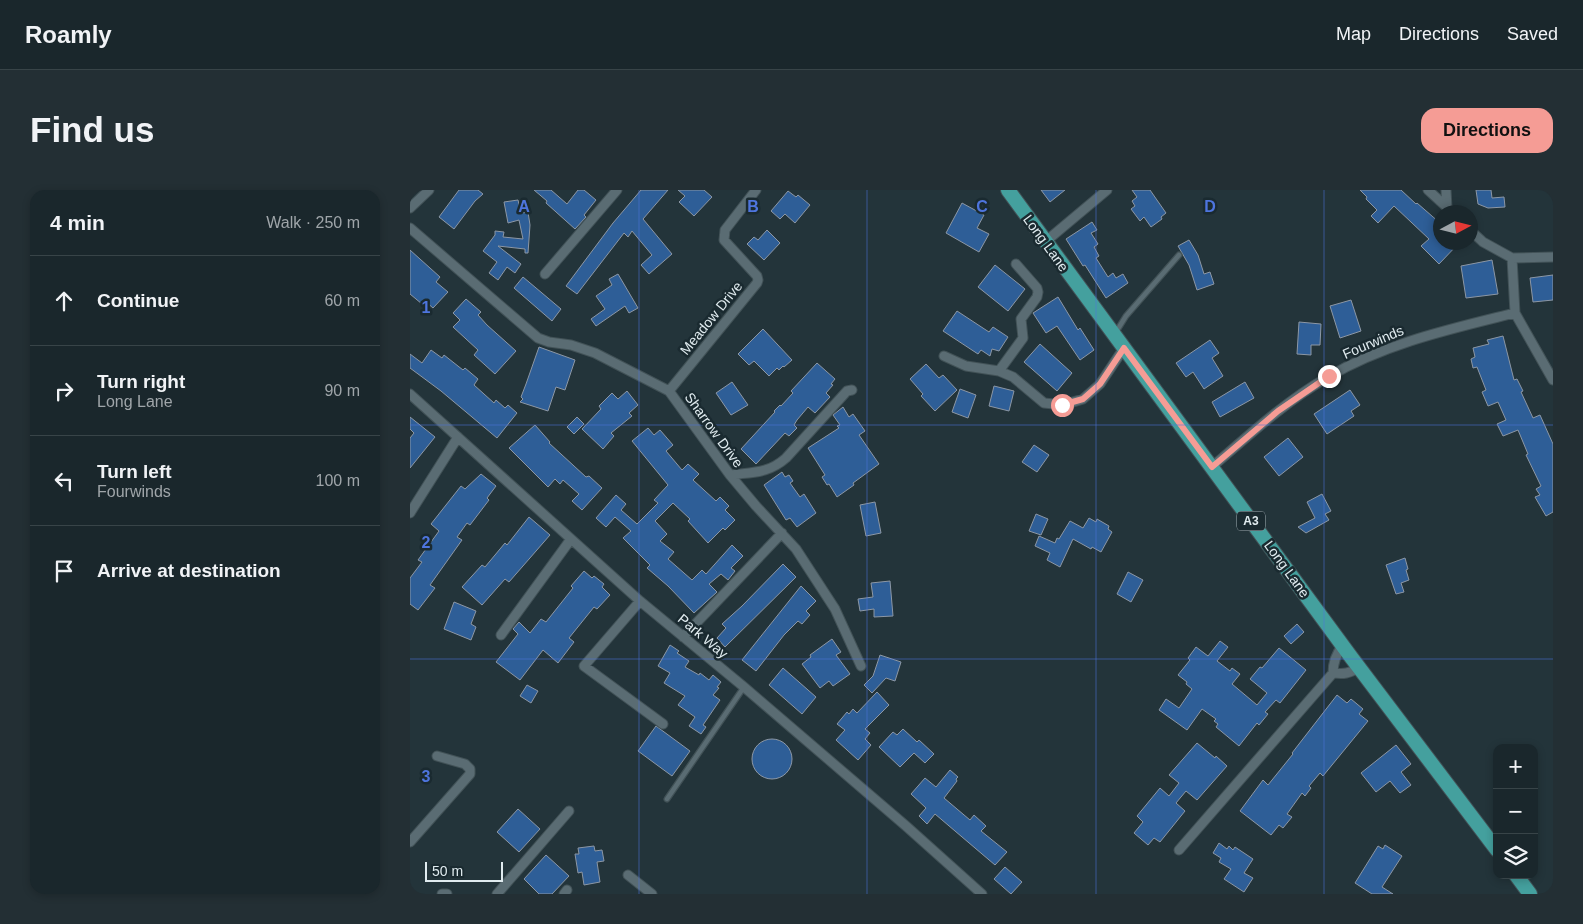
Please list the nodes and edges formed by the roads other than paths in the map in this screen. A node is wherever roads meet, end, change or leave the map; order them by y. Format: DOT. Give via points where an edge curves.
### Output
graph roads {
  1 [pos="429,190"];
  2 [pos="756,190"];
  3 [pos="1008,190"];
  4 [pos="1107,190"];
  5 [pos="1428,190"];
  6 [pos="1446,190"];
  7 [pos="614,191"];
  8 [pos="1444,205"];
  9 [pos="1448,205"];
  10 [pos="410,208"];
  11 [pos="410,228"];
  12 [pos="1478,237"];
  13 [pos="1045,242"];
  14 [pos="1179,255"];
  15 [pos="1553,256"];
  16 [pos="1512,258"];
  17 [pos="1016,264"];
  18 [pos="545,274"];
  19 [pos="1515,313"];
  20 [pos="1114,335"];
  21 [pos="1124,348"];
  22 [pos="944,356"];
  23 [pos="999,370"];
  24 [pos="1553,380"];
  25 [pos="669,390"];
  26 [pos="852,390"];
  27 [pos="410,394"];
  28 [pos="458,437"];
  29 [pos="1212,467"];
  30 [pos="730,475"];
  31 [pos="410,513"];
  32 [pos="782,533"];
  33 [pos="571,539"];
  34 [pos="640,601"];
  35 [pos="501,635"];
  36 [pos="683,637"];
  37 [pos="1342,645"];
  38 [pos="861,666"];
  39 [pos="1359,667"];
  40 [pos="1333,672"];
  41 [pos="744,688"];
  42 [pos="663,724"];
  43 [pos="437,756"];
  44 [pos="667,799"];
  45 [pos="569,811"];
  46 [pos="410,842"];
  47 [pos="1493,845"];
  48 [pos="1178,850"];
  49 [pos="628,875"];
  50 [pos="1519,879"];
  51 [pos="442,894"];
  52 [pos="447,894"];
  53 [pos="497,894"];
  54 [pos="652,894"];
  55 [pos="982,894"];
  56 [pos="1530,894"];
  1 -- 10 [label="street"];
  2 -- 25 [label="street, Meadow Drive" via="725,230 724,240 757,276 757,284"];
  3 -- 13 [label="main road, Long Lane / A3"];
  4 -- 13 [label="street"];
  5 -- 8 [label="street"];
  6 -- 9 [label="street"];
  7 -- 18 [label="street"];
  11 -- 25 [label="street, Sharrow Drive" via="538,338 595,353"];
  12 -- 16 [label="street"];
  13 -- 20 [label="main road, Long Lane / A3"];
  14 -- 20 [label="lane" via="1126,316"];
  15 -- 16 [label="street"];
  16 -- 19 [label="street"];
  17 -- 23 [label="street" via="1038,292 1022,319 1023,338"];
  19 -- 24 [label="street"];
  19 -- 29 [label="street, Fourwinds" via="1382,350 1329,376 1278,411"];
  20 -- 21 [label="main road, Long Lane / A3"];
  21 -- 23 [label="street" via="1100,384 1083,399 1062,405 1044,403"];
  21 -- 29 [label="main road, Long Lane / A3"];
  22 -- 23 [label="street" via="966,366"];
  25 -- 30 [label="street, Sharrow Drive"];
  26 -- 30 [label="street" via="847,391 777,466"];
  27 -- 28 [label="street, Park Way"];
  28 -- 31 [label="street"];
  28 -- 33 [label="street, Park Way"];
  29 -- 37 [label="main road, Long Lane / A3"];
  30 -- 32 [label="street, Sharrow Drive"];
  32 -- 36 [label="street"];
  32 -- 38 [label="street, Sharrow Drive" via="835,609"];
  33 -- 34 [label="street, Park Way"];
  33 -- 35 [label="street"];
  34 -- 36 [label="street, Park Way"];
  34 -- 42 [label="street" via="584,666"];
  36 -- 41 [label="street, Park Way"];
  37 -- 39 [label="main road, Long Lane / A3"];
  37 -- 40 [label="street" via="1333,663"];
  39 -- 40 [label="street" via="1350,673"];
  39 -- 47 [label="main road, Long Lane / A3"];
  40 -- 48 [label="street"];
  41 -- 44 [label="lane"];
  41 -- 55 [label="street, Park Way"];
  43 -- 46 [label="street" via="464,764 470,769 470,774"];
  45 -- 53 [label="street"];
  49 -- 54 [label="street"];
  50 -- 56 [label="main road"];
  51 -- 52 [label="street"];
}
